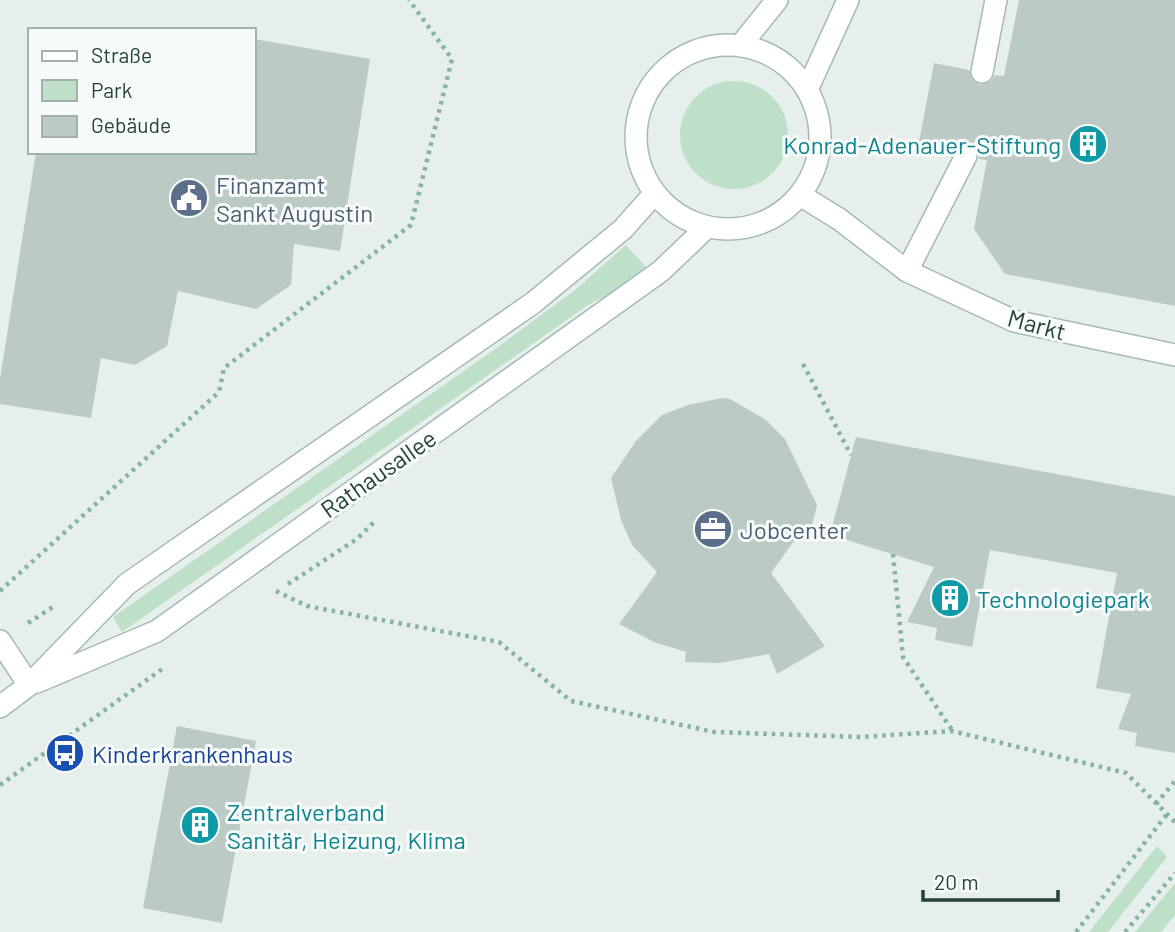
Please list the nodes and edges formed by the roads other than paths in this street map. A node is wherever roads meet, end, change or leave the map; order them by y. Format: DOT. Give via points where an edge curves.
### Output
graph roads {
  1 [pos="777,0"];
  2 [pos="848,0"];
  3 [pos="996,0"];
  4 [pos="740,46"];
  5 [pos="982,72"];
  6 [pos="807,89"];
  7 [pos="966,156"];
  8 [pos="655,192"];
  9 [pos="800,195"];
  10 [pos="707,227"];
  11 [pos="907,271"];
  12 [pos="1175,355"];
  13 [pos="0,641"];
  14 [pos="29,685"];
  15 [pos="0,708"];
  1 -- 4 [label="street"];
  2 -- 6 [label="street"];
  3 -- 5 [label="street"];
  4 -- 6 [label="street" via="764,52 784,64"];
  4 -- 8 [label="street" via="707,47 690,53 674,62 650,87 639,113 636,141 638,159"];
  6 -- 9 [label="street" via="817,115 820,142 812,174"];
  7 -- 11 [label="street"];
  8 -- 10 [label="street" via="678,214"];
  8 -- 14 [label="street, Rathausallee" via="623,229 533,303 127,584"];
  9 -- 10 [label="street" via="762,223 734,229"];
  9 -- 11 [label="street, Markt"];
  10 -- 14 [label="street, Rathausallee" via="661,271 157,631"];
  11 -- 12 [label="street, Markt" via="1014,321"];
  13 -- 14 [label="street"];
  14 -- 15 [label="street, Rathausallee"];
}
